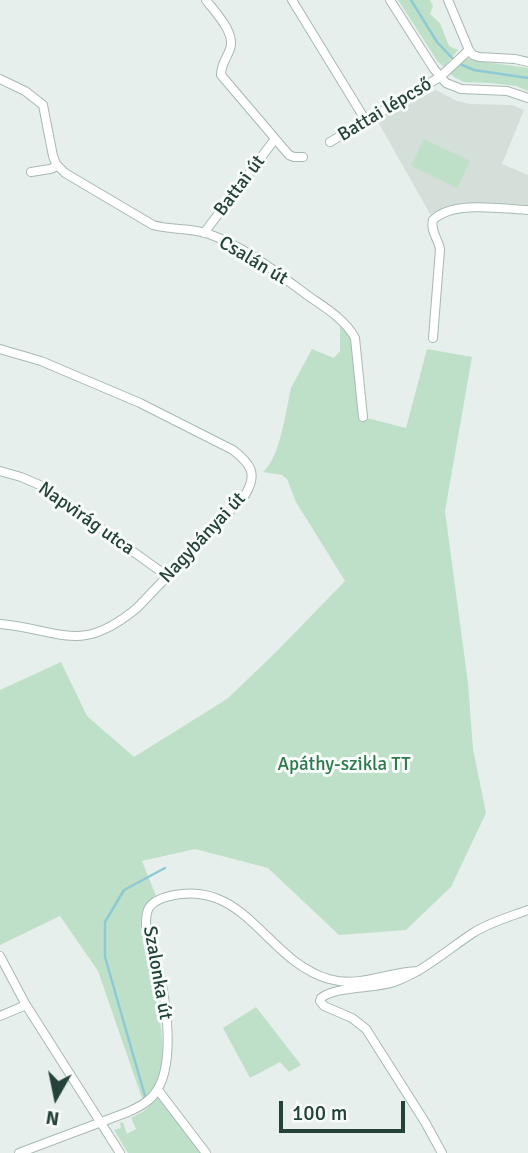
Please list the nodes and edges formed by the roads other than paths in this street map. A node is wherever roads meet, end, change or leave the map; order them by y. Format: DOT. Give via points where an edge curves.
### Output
graph roads {
  1 [pos="206,0"];
  2 [pos="292,0"];
  3 [pos="390,0"];
  4 [pos="448,0"];
  5 [pos="466,53"];
  6 [pos="528,62"];
  7 [pos="440,77"];
  8 [pos="0,79"];
  9 [pos="528,98"];
  10 [pos="366,121"];
  11 [pos="275,139"];
  12 [pos="330,142"];
  13 [pos="303,157"];
  14 [pos="58,166"];
  15 [pos="31,172"];
  16 [pos="528,210"];
  17 [pos="205,233"];
  18 [pos="433,338"];
  19 [pos="0,349"];
  20 [pos="363,417"];
  21 [pos="0,471"];
  22 [pos="167,576"];
  23 [pos="0,624"];
  24 [pos="528,910"];
  25 [pos="0,956"];
  26 [pos="418,971"];
  27 [pos="26,1005"];
  28 [pos="0,1016"];
  29 [pos="158,1090"];
  30 [pos="100,1123"];
  31 [pos="19,1153"];
  32 [pos="120,1153"];
  33 [pos="206,1153"];
  34 [pos="442,1153"];
  1 -- 11 [label="street, Battai út" via="232,40 221,75"];
  2 -- 10 [label="street"];
  3 -- 7 [label="street"];
  4 -- 5 [label="street"];
  5 -- 6 [label="street"];
  5 -- 7 [label="street, Battai lépcső"];
  7 -- 9 [label="street" via="461,89 507,91"];
  7 -- 10 [label="street, Battai lépcső"];
  8 -- 14 [label="street" via="43,106"];
  10 -- 12 [label="street, Battai lépcső"];
  11 -- 13 [label="street" via="289,155"];
  11 -- 17 [label="street, Battai út"];
  14 -- 15 [label="street"];
  14 -- 17 [label="street, Csalán út" via="153,225"];
  16 -- 18 [label="street" via="484,206 451,210 433,220 440,249"];
  17 -- 20 [label="street, Csalán út" via="260,261 350,329 355,338"];
  19 -- 22 [label="street, Nagybányai út" via="41,361 140,403 233,450 250,466 253,476 245,495"];
  21 -- 22 [label="street, Napvirág utca" via="42,486"];
  22 -- 23 [label="street, Nagybányai út" via="123,620 92,635 75,637"];
  24 -- 26 [label="street, Szalonka út" via="491,923"];
  25 -- 27 [label="street"];
  26 -- 29 [label="street, Szalonka út" via="355,983 330,980 283,953 223,900 179,894 157,900 149,907 146,923 161,979 167,1027 166,1060"];
  26 -- 34 [label="street" via="380,986 331,992 320,1001 366,1029"];
  27 -- 28 [label="street"];
  27 -- 30 [label="street"];
  29 -- 30 [label="street" via="142,1105"];
  29 -- 33 [label="street"];
  30 -- 31 [label="street"];
  30 -- 32 [label="street"];
}
